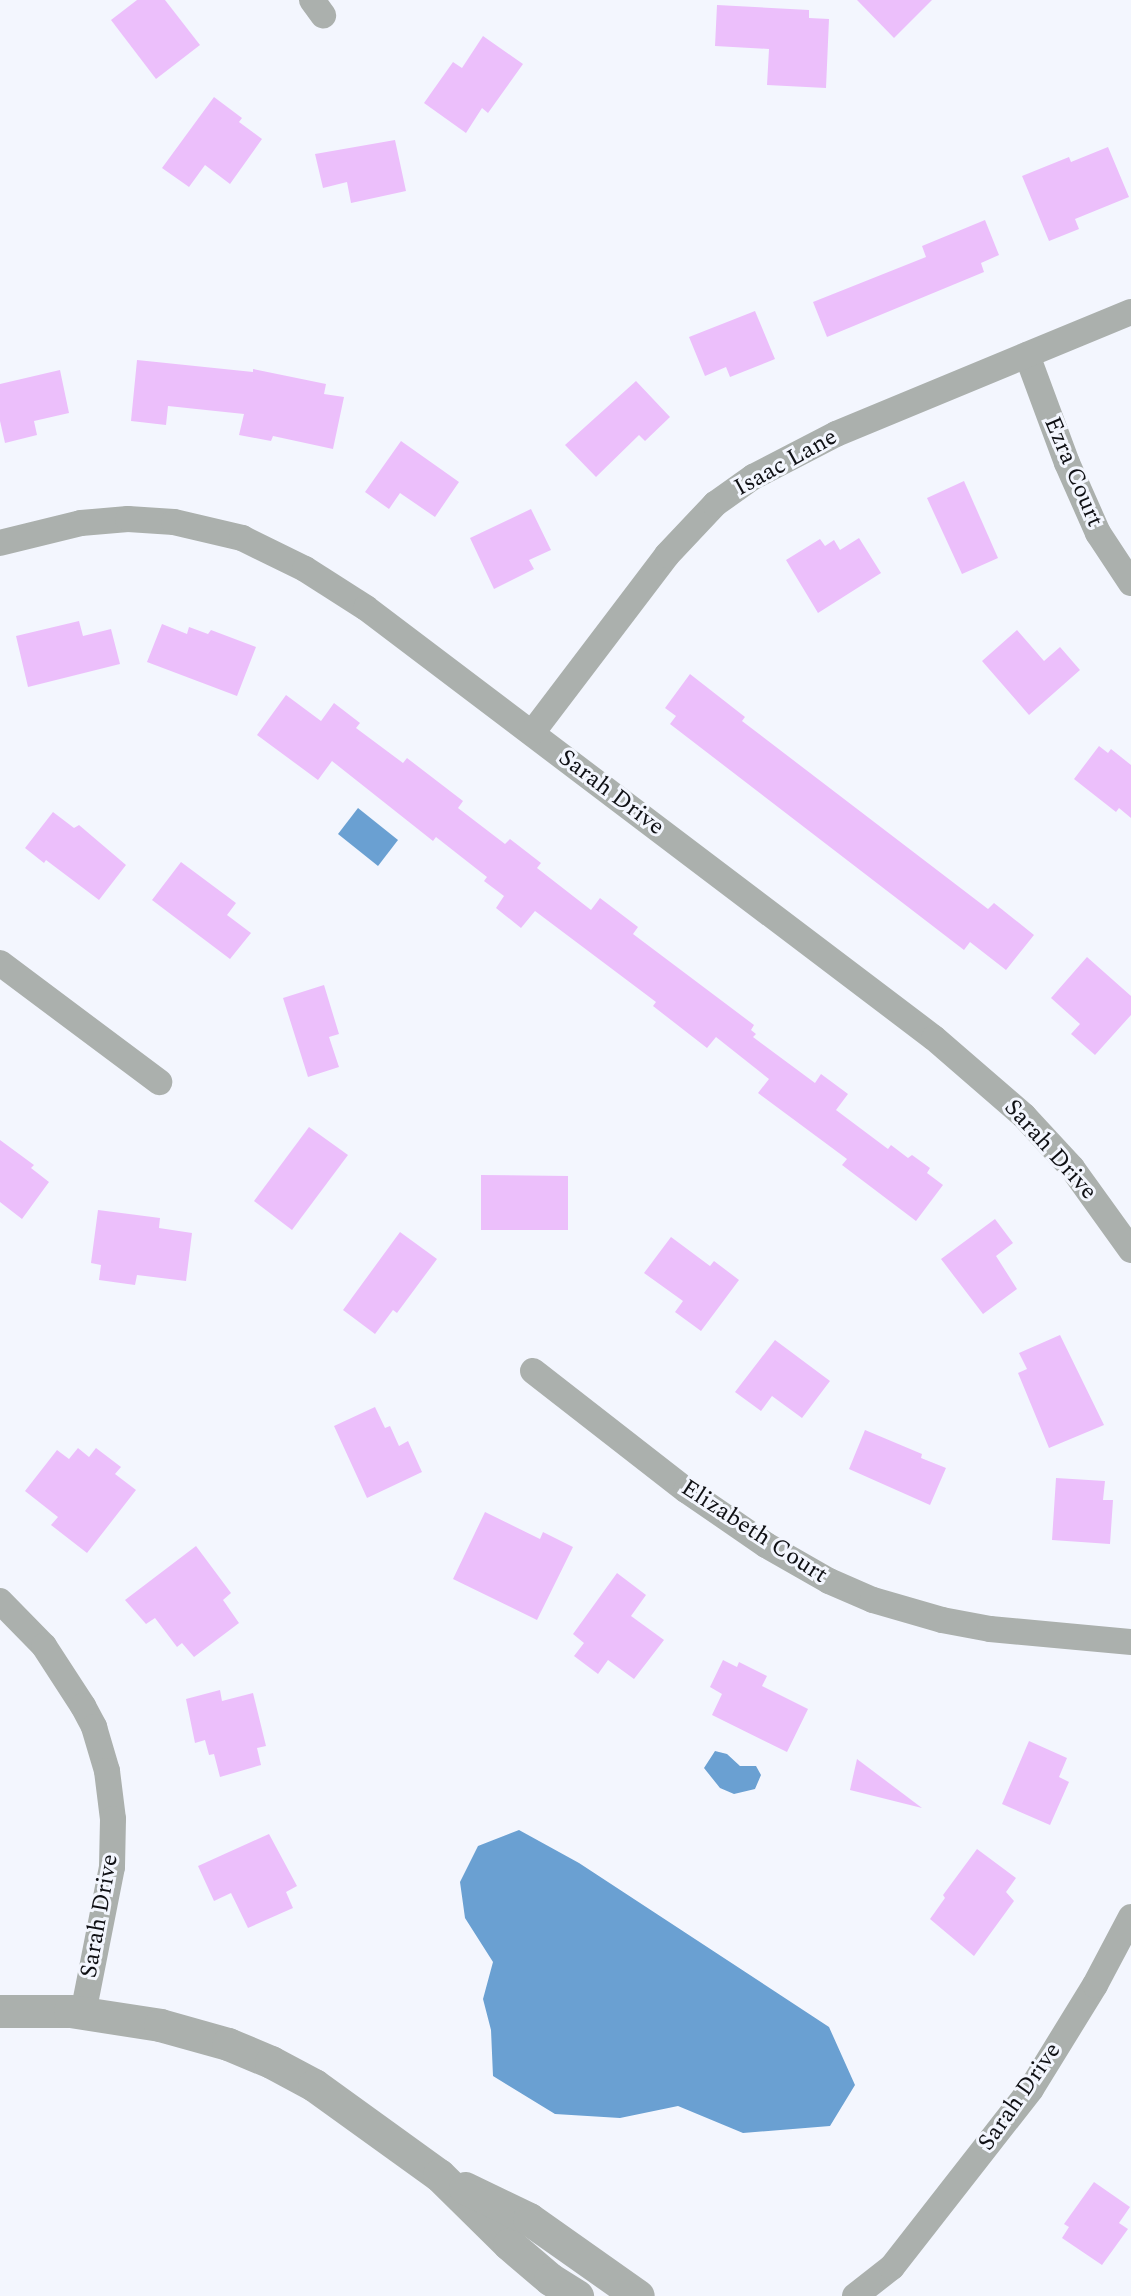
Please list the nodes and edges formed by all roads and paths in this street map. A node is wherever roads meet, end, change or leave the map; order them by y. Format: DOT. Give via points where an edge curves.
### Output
graph roads {
  1 [pos="1131,312"];
  2 [pos="1027,355"];
  3 [pos="0,543"];
  4 [pos="1131,583"];
  5 [pos="532,733"];
  6 [pos="0,963"];
  7 [pos="159,1082"];
  8 [pos="1131,1250"];
  9 [pos="533,1371"];
  10 [pos="0,1601"];
  11 [pos="1131,1642"];
  12 [pos="1131,1917"];
  13 [pos="0,2011"];
  14 [pos="83,2012"];
  15 [pos="439,2175"];
  16 [pos="892,2267"];
  17 [pos="577,2296"];
  18 [pos="638,2296"];
  19 [pos="855,2296"];
  20 [pos="882,2296"];
  1 -- 2 [label="street, Isaac Lane"];
  2 -- 4 [label="street, Ezra Court" via="1098,533"];
  2 -- 5 [label="street, Isaac Lane" via="836,434 753,477 715,504 667,555"];
  3 -- 5 [label="street, Sarah Drive" via="81,523 128,519 174,522 242,538 366,608"];
  5 -- 8 [label="street, Sarah Drive" via="934,1038 1024,1115 1072,1168"];
  6 -- 7 [label="street"];
  9 -- 11 [label="street, Elizabeth Court" via="686,1490 829,1581 873,1600 942,1620"];
  10 -- 14 [label="street, Sarah Drive" via="44,1646 83,1706 107,1771 112,1867"];
  12 -- 16 [label="street, Sarah Drive" via="1031,2089"];
  13 -- 14 [label="street"];
  14 -- 15 [label="street" via="160,2025 271,2062 314,2085"];
  15 -- 17 [label="street" via="509,2244"];
  15 -- 18 [label="street" via="529,2219"];
  16 -- 19 [label="street, Sarah Drive"];
  16 -- 20 [label="street, Sarah Drive"];
}
